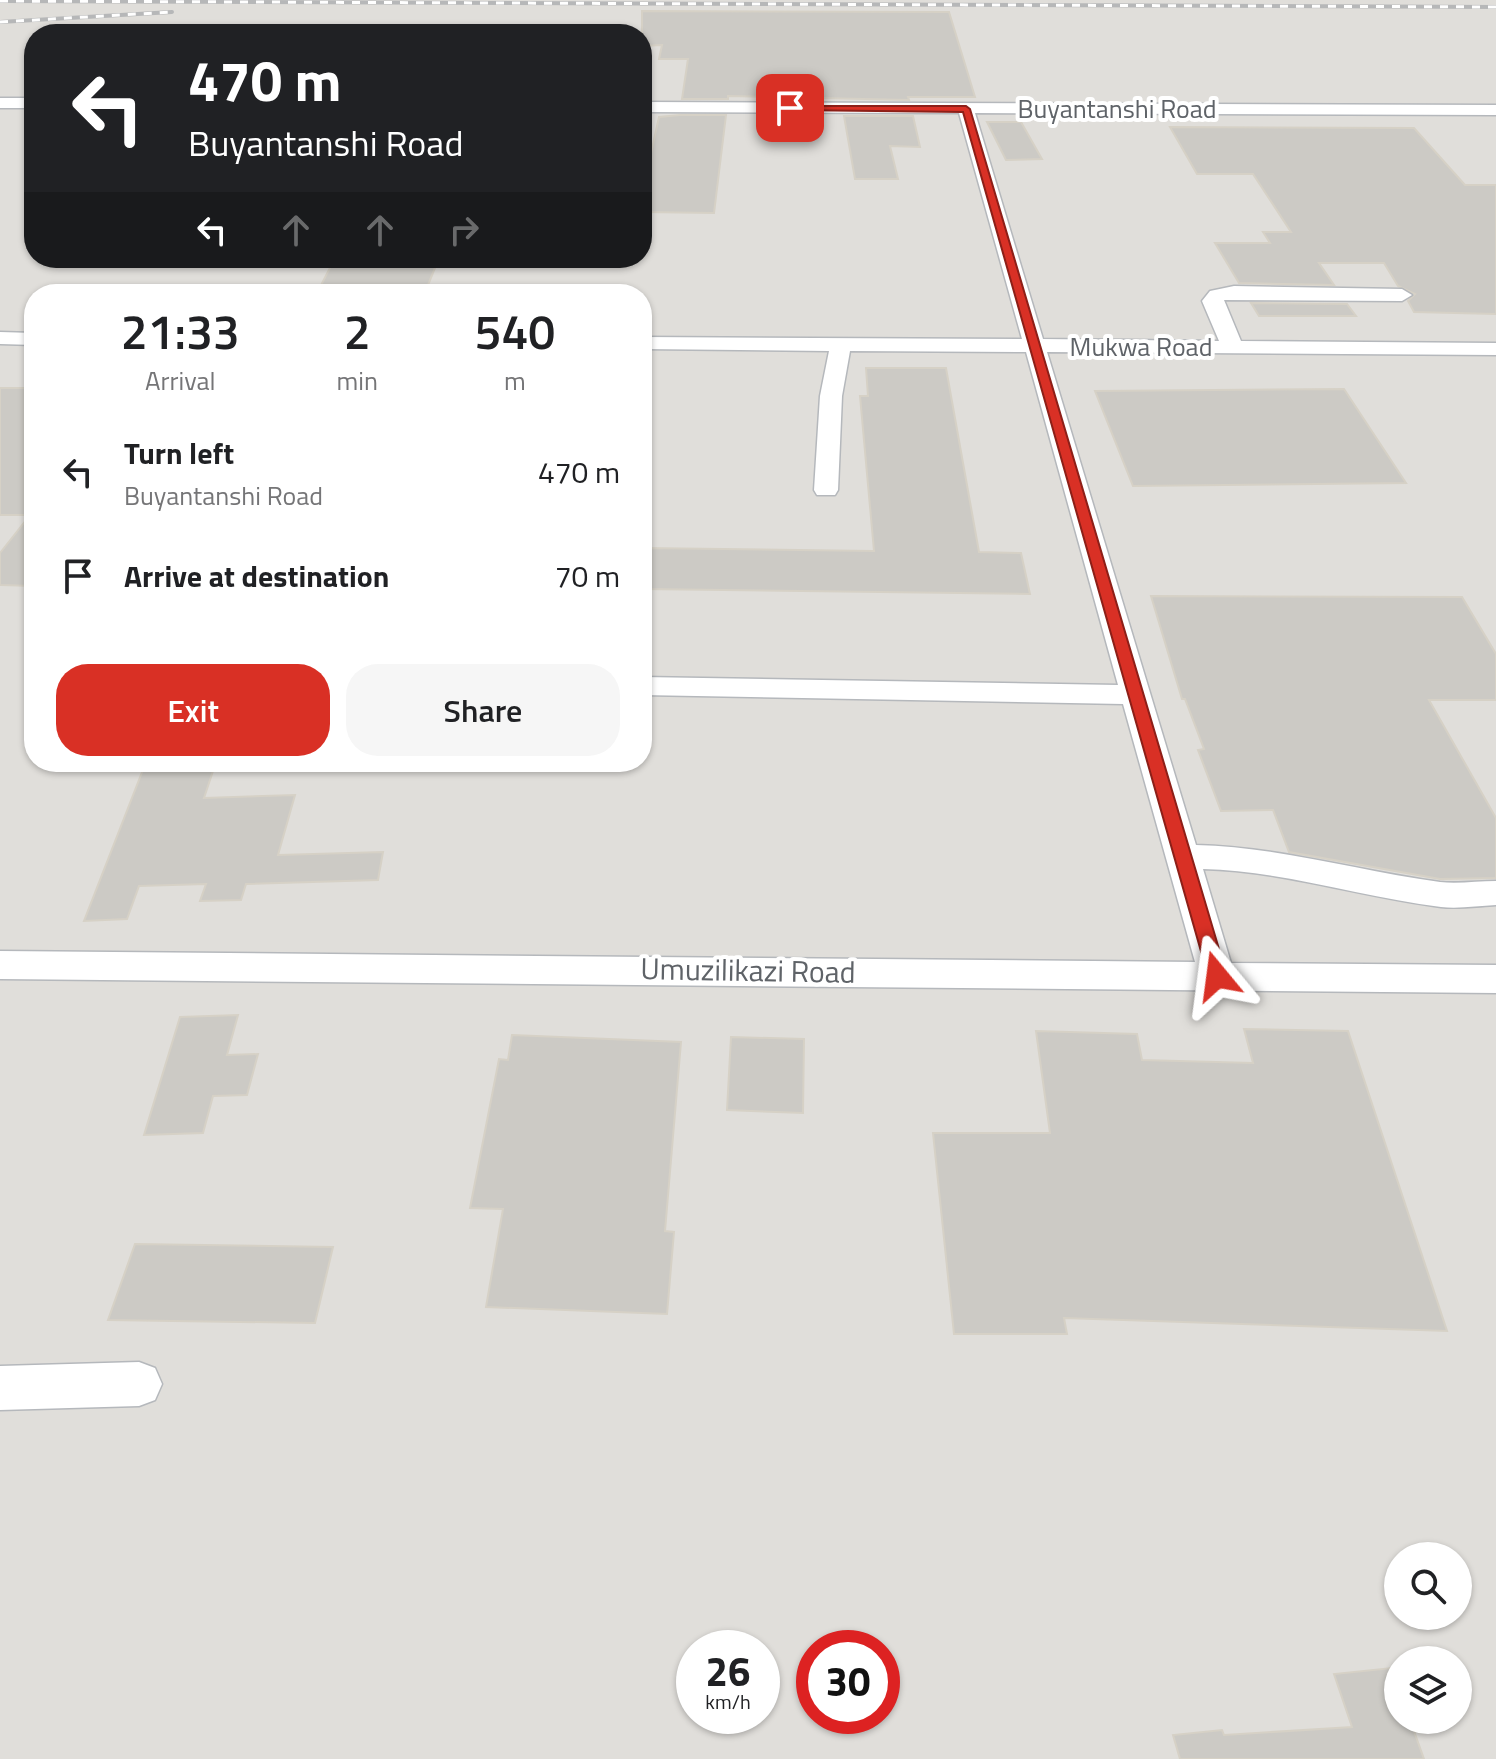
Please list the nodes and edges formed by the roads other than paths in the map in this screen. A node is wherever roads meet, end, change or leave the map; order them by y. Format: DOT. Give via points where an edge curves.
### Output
graph roads {
  1 [pos="0,103"];
  2 [pos="24,103"];
  3 [pos="652,109"];
  4 [pos="966,109"];
  5 [pos="1496,110"];
  6 [pos="1402,295"];
  7 [pos="0,338"];
  8 [pos="24,339"];
  9 [pos="652,343"];
  10 [pos="841,344"];
  11 [pos="1034,346"];
  12 [pos="1233,347"];
  13 [pos="1496,349"];
  14 [pos="826,490"];
  15 [pos="652,686"];
  16 [pos="1136,695"];
  17 [pos="1183,857"];
  18 [pos="1496,893"];
  19 [pos="0,965"];
  20 [pos="1217,976"];
  21 [pos="1496,979"];
  22 [pos="139,1384"];
  23 [pos="0,1388"];
  1 -- 2 [label="street"];
  3 -- 4 [label="street, Buyantanshi Road"];
  4 -- 5 [label="street, Buyantanshi Road"];
  4 -- 11 [label="street"];
  6 -- 12 [label="street" via="1217,295 1212,301 1215,314"];
  7 -- 8 [label="street"];
  9 -- 10 [label="street, Mukwa Road"];
  10 -- 11 [label="street, Mukwa Road"];
  10 -- 14 [label="street" via="831,396"];
  11 -- 12 [label="street, Mukwa Road"];
  11 -- 16 [label="street"];
  12 -- 13 [label="street, Mukwa Road"];
  15 -- 16 [label="street"];
  16 -- 17 [label="street"];
  17 -- 18 [label="street" via="1230,858 1443,895"];
  17 -- 20 [label="street"];
  19 -- 20 [label="street, Umuzilikazi Road"];
  20 -- 21 [label="street, Umuzilikazi Road"];
  22 -- 23 [label="street"];
}
